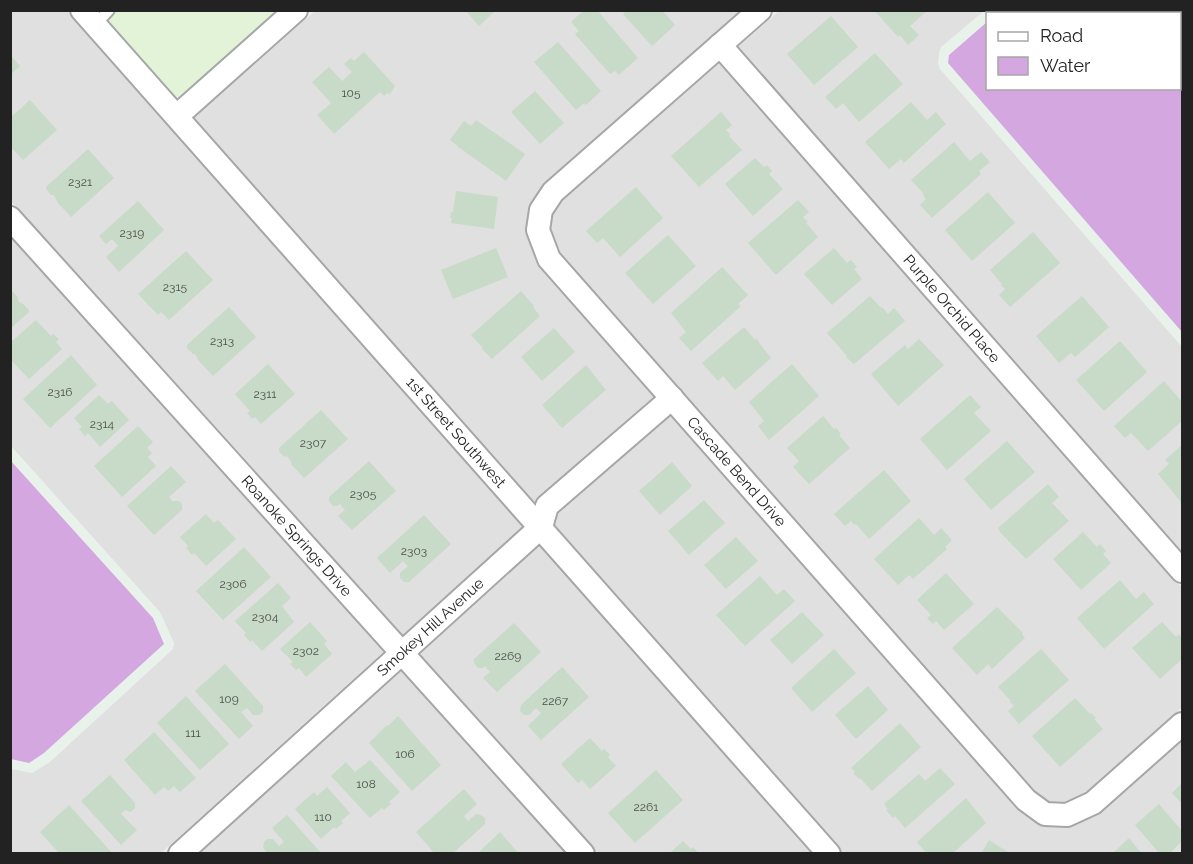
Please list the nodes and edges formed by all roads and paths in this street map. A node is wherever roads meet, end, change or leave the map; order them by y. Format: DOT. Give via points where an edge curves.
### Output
graph roads {
  1 [pos="296,10"];
  2 [pos="760,10"];
  3 [pos="95,15"];
  4 [pos="720,45"];
  5 [pos="177,116"];
  6 [pos="10,218"];
  7 [pos="672,398"];
  8 [pos="541,527"];
  9 [pos="1182,571"];
  10 [pos="401,653"];
  11 [pos="1182,724"];
  12 [pos="180,854"];
  13 [pos="583,854"];
  14 [pos="829,854"];
  1 -- 5 [label="street"];
  2 -- 4 [label="street, Cascade Bend Drive"];
  3 -- 5 [label="street, 1st Street Southwest"];
  4 -- 7 [label="street, Cascade Bend Drive" via="553,192 541,210 538,230 549,259"];
  4 -- 9 [label="street, Purple Orchid Place"];
  5 -- 8 [label="street, 1st Street Southwest"];
  6 -- 10 [label="street, Roanoke Springs Drive"];
  7 -- 8 [label="street, Smokey Hill Avenue" via="547,506"];
  7 -- 11 [label="street, Cascade Bend Drive" via="1026,800 1045,814 1067,815 1093,803"];
  8 -- 10 [label="street, Smokey Hill Avenue"];
  8 -- 14 [label="street, 1st Street Southwest"];
  10 -- 12 [label="street, Smokey Hill Avenue"];
  10 -- 13 [label="street, Roanoke Springs Drive"];
}
